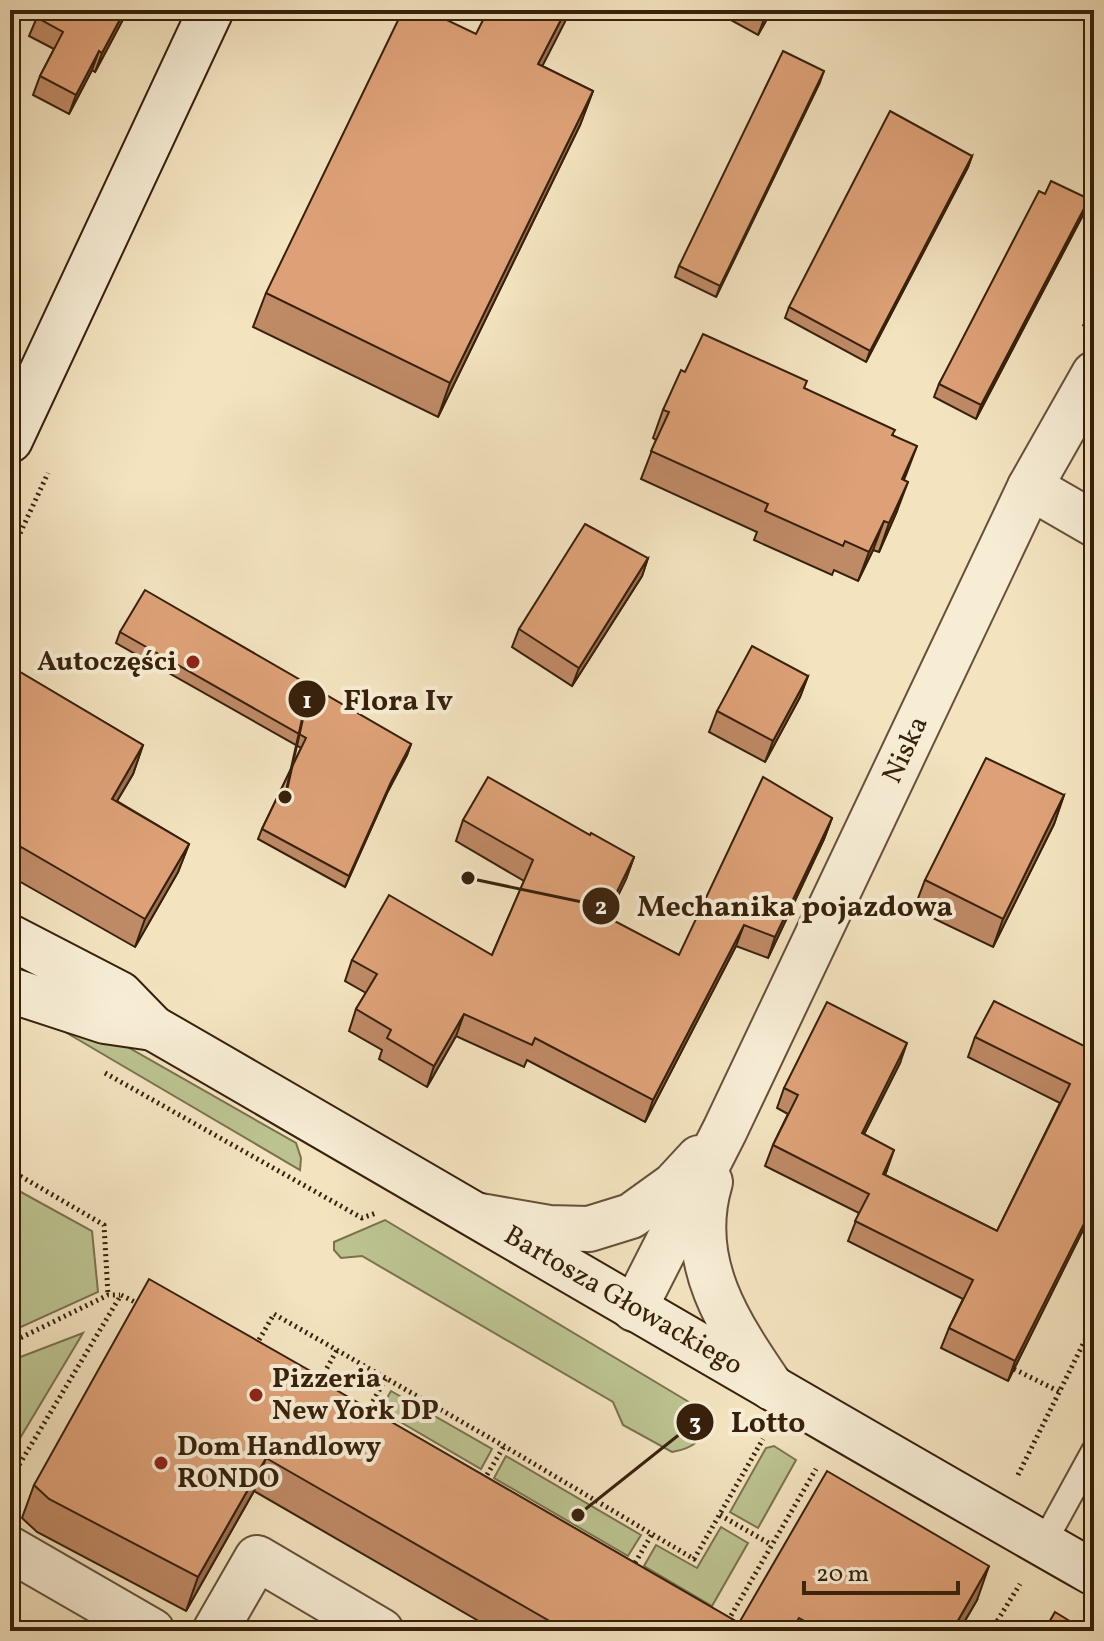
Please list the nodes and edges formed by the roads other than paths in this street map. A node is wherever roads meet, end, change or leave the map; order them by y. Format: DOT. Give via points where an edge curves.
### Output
graph roads {
  1 [pos="211,10"];
  2 [pos="1087,355"];
  3 [pos="10,440"];
  4 [pos="1030,487"];
  5 [pos="1094,524"];
  6 [pos="10,937"];
  7 [pos="10,990"];
  8 [pos="153,1028"];
  9 [pos="725,1130"];
  10 [pos="478,1216"];
  11 [pos="634,1309"];
  12 [pos="772,1388"];
  13 [pos="1094,1451"];
  14 [pos="10,1549"];
  15 [pos="1033,1562"];
  16 [pos="1094,1573"];
  17 [pos="152,1631"];
  18 [pos="215,1631"];
  19 [pos="381,1631"];
  1 -- 3 [label="street"];
  2 -- 4 [label="street, Niska"];
  4 -- 5 [label="street"];
  4 -- 9 [label="street, Niska"];
  6 -- 8 [label="street, Bartosza Głowackiego" via="120,994"];
  7 -- 8 [label="street, Bartosza Głowackiego" via="105,1021"];
  8 -- 10 [label="street, Bartosza Głowackiego"];
  9 -- 10 [label="street, Niska" via="674,1185 631,1216 589,1229"];
  9 -- 11 [label="street, Niska"];
  9 -- 12 [label="street, Niska" via="705,1200 704,1253 738,1337"];
  10 -- 11 [label="street, Bartosza Głowackiego"];
  11 -- 12 [label="street, Bartosza Głowackiego"];
  12 -- 15 [label="street, Bartosza Głowackiego"];
  13 -- 15 [label="lane"];
  14 -- 17 [label="street"];
  15 -- 16 [label="street, Bartosza Głowackiego"];
  18 -- 19 [label="street" via="257,1558"];
}
